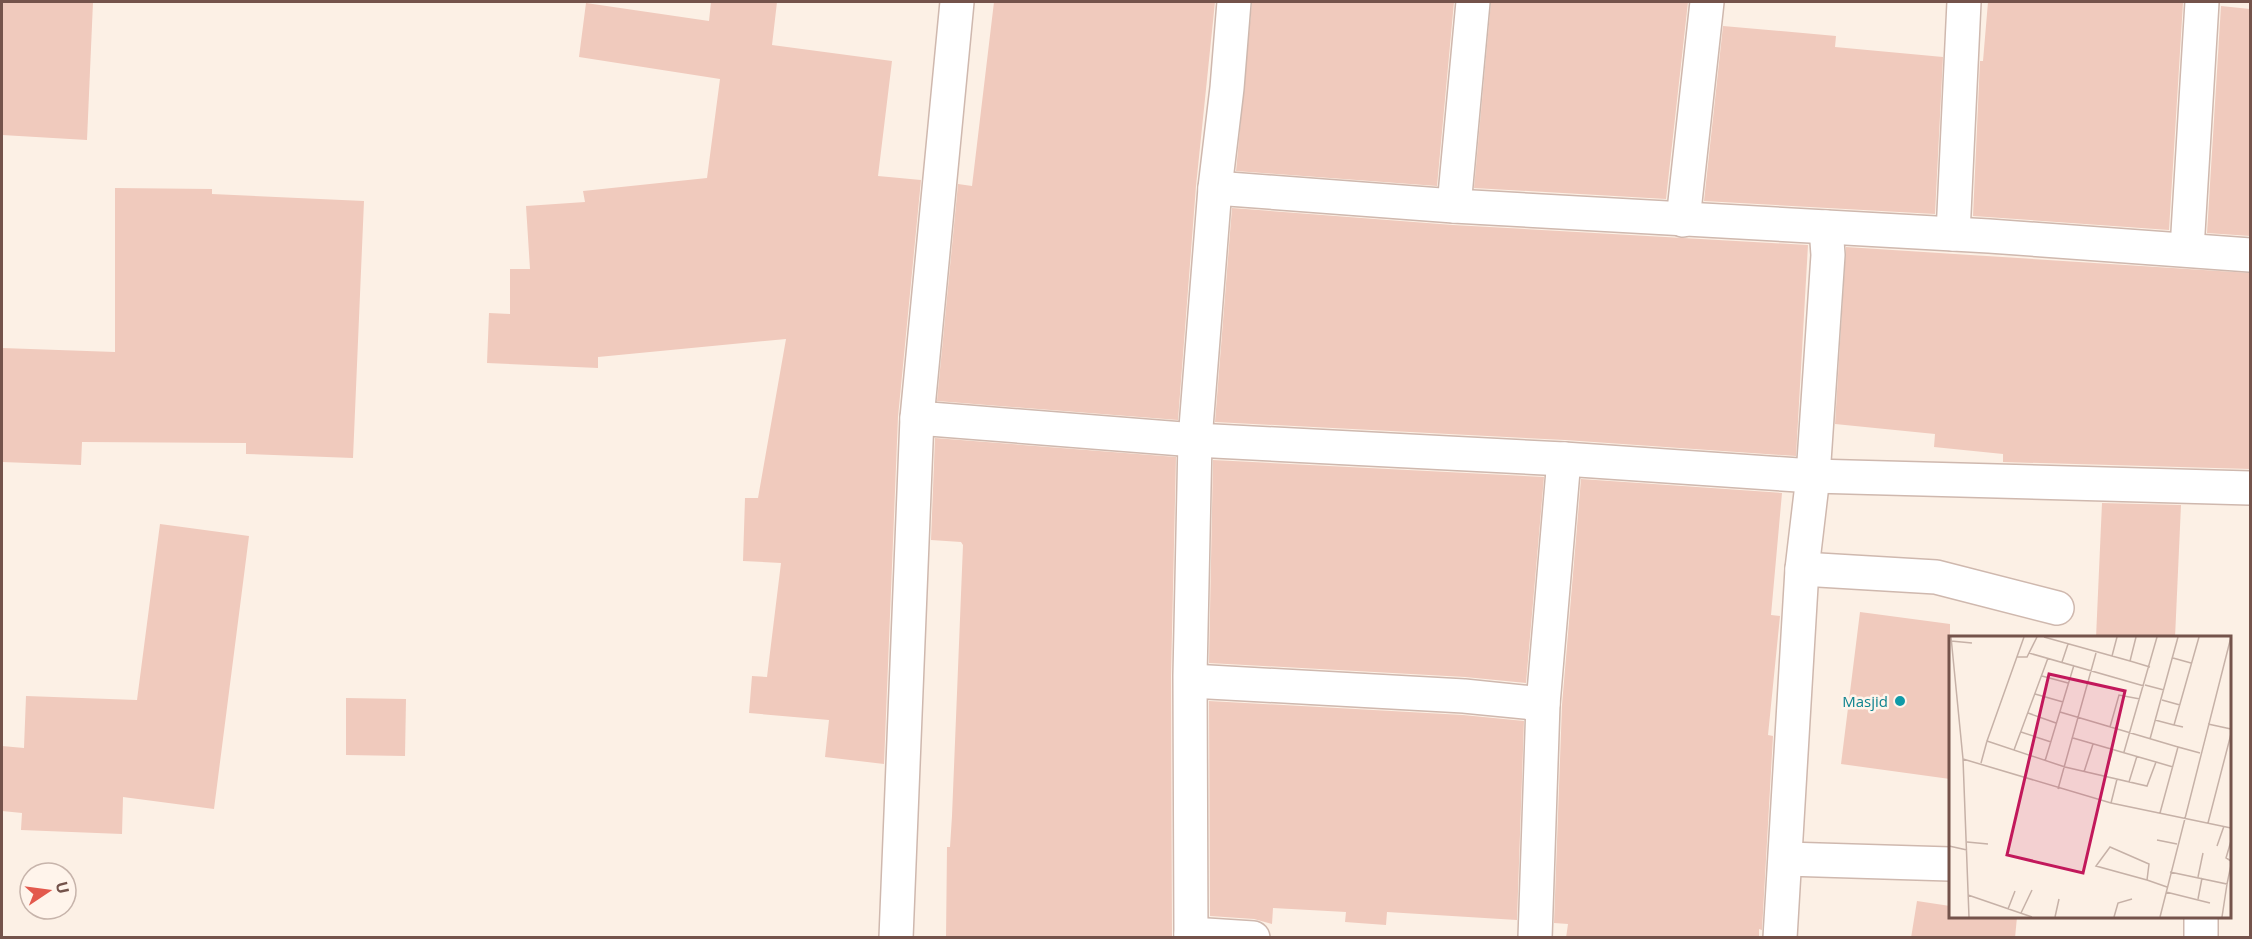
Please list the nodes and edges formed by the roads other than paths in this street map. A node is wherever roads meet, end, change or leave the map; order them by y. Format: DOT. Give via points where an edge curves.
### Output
graph roads {
  1 [pos="957,2"];
  2 [pos="1234,2"];
  3 [pos="1473,2"];
  4 [pos="1707,2"];
  5 [pos="1964,2"];
  6 [pos="2202,2"];
  7 [pos="1215,188"];
  8 [pos="1454,206"];
  9 [pos="1683,220"];
  10 [pos="1826,227"];
  11 [pos="1953,234"];
  12 [pos="2187,249"];
  13 [pos="2250,255"];
  14 [pos="916,418"];
  15 [pos="1195,440"];
  16 [pos="1564,459"];
  17 [pos="1813,476"];
  18 [pos="2250,488"];
  19 [pos="1802,568"];
  20 [pos="2057,608"];
  21 [pos="1191,681"];
  22 [pos="1543,704"];
  23 [pos="1786,859"];
  24 [pos="1949,864"];
  25 [pos="2201,918"];
  26 [pos="1191,936"];
  27 [pos="896,938"];
  28 [pos="1252,938"];
  29 [pos="1535,938"];
  30 [pos="1780,938"];
  31 [pos="2201,938"];
  1 -- 14 [label="street"];
  2 -- 7 [label="street"];
  3 -- 8 [label="street"];
  4 -- 9 [label="street"];
  5 -- 11 [label="street"];
  6 -- 12 [label="street"];
  7 -- 8 [label="street"];
  7 -- 15 [label="street"];
  8 -- 9 [label="street"];
  9 -- 10 [label="street"];
  10 -- 11 [label="street"];
  10 -- 17 [label="street" via="1828,255"];
  11 -- 12 [label="street"];
  12 -- 13 [label="street"];
  14 -- 15 [label="street"];
  14 -- 27 [label="street"];
  15 -- 16 [label="street"];
  15 -- 21 [label="street"];
  16 -- 17 [label="street"];
  16 -- 22 [label="street"];
  17 -- 18 [label="street"];
  17 -- 19 [label="street"];
  19 -- 20 [label="street" via="1936,577"];
  19 -- 23 [label="street"];
  21 -- 22 [label="street"];
  21 -- 26 [label="street"];
  22 -- 29 [label="street"];
  23 -- 24 [label="street"];
  23 -- 30 [label="street"];
  25 -- 31 [label="street"];
  26 -- 28 [label="street"];
}
